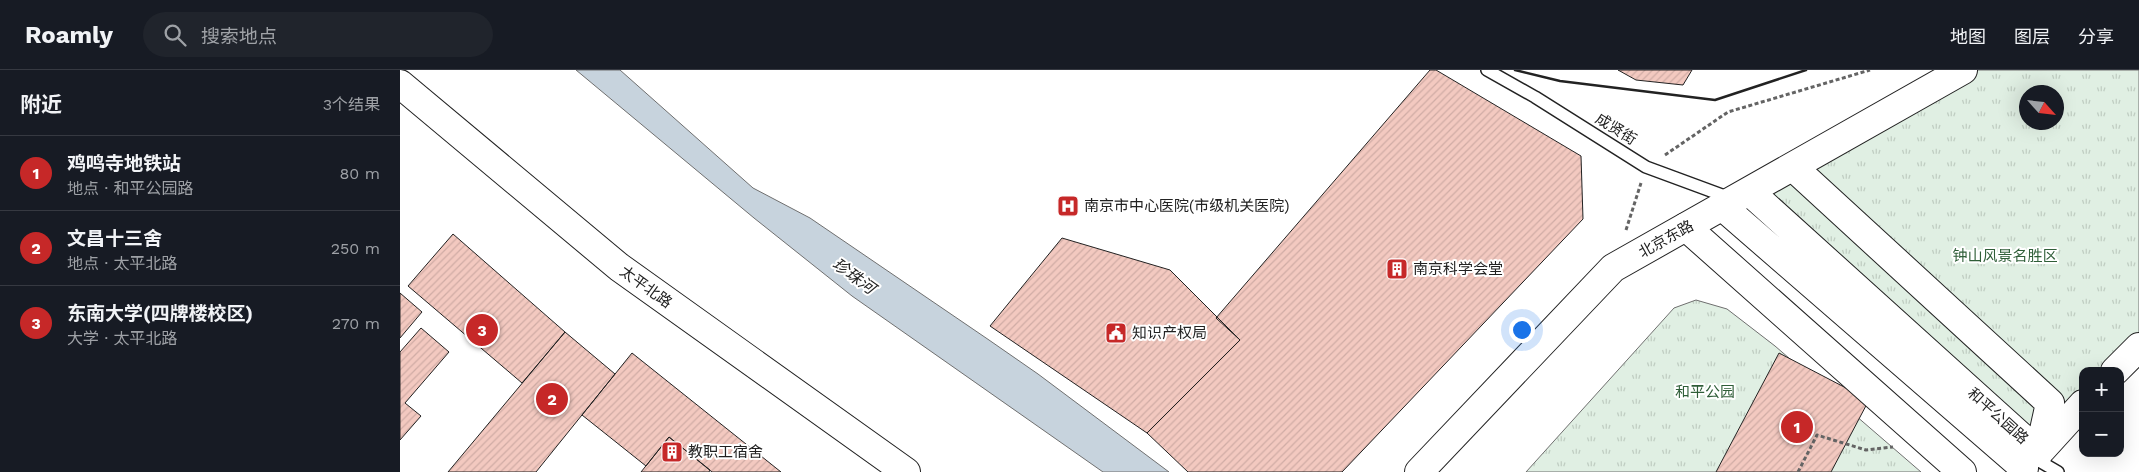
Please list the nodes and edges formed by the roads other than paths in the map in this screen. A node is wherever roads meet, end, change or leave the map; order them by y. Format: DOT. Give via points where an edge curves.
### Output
graph roads {
  1 [pos="1487,70"];
  2 [pos="1963,70"];
  3 [pos="400,84"];
  4 [pos="1793,167"];
  5 [pos="1736,200"];
  6 [pos="1686,227"];
  7 [pos="2139,347"];
  8 [pos="2119,367"];
  9 [pos="2079,408"];
  10 [pos="2023,464"];
  11 [pos="906,472"];
  12 [pos="1419,472"];
  13 [pos="1962,472"];
  14 [pos="2058,472"];
  1 -- 5 [label="lane, 成贤街" via="1535,96 1646,167"];
  2 -- 4 [label="main road, 北京东路"];
  3 -- 11 [label="main road, 太平北路" via="619,267"];
  4 -- 5 [label="main road, 北京东路"];
  4 -- 10 [label="main road, 和平公园路" via="2050,403"];
  5 -- 6 [label="main road, 北京东路"];
  5 -- 10 [label="main road, 和平公园路"];
  6 -- 12 [label="main road, 北京东路" via="1613,268"];
  6 -- 13 [label="main road"];
  7 -- 8 [label="main road"];
  9 -- 10 [label="main road"];
  10 -- 14 [label="lane"];
}
